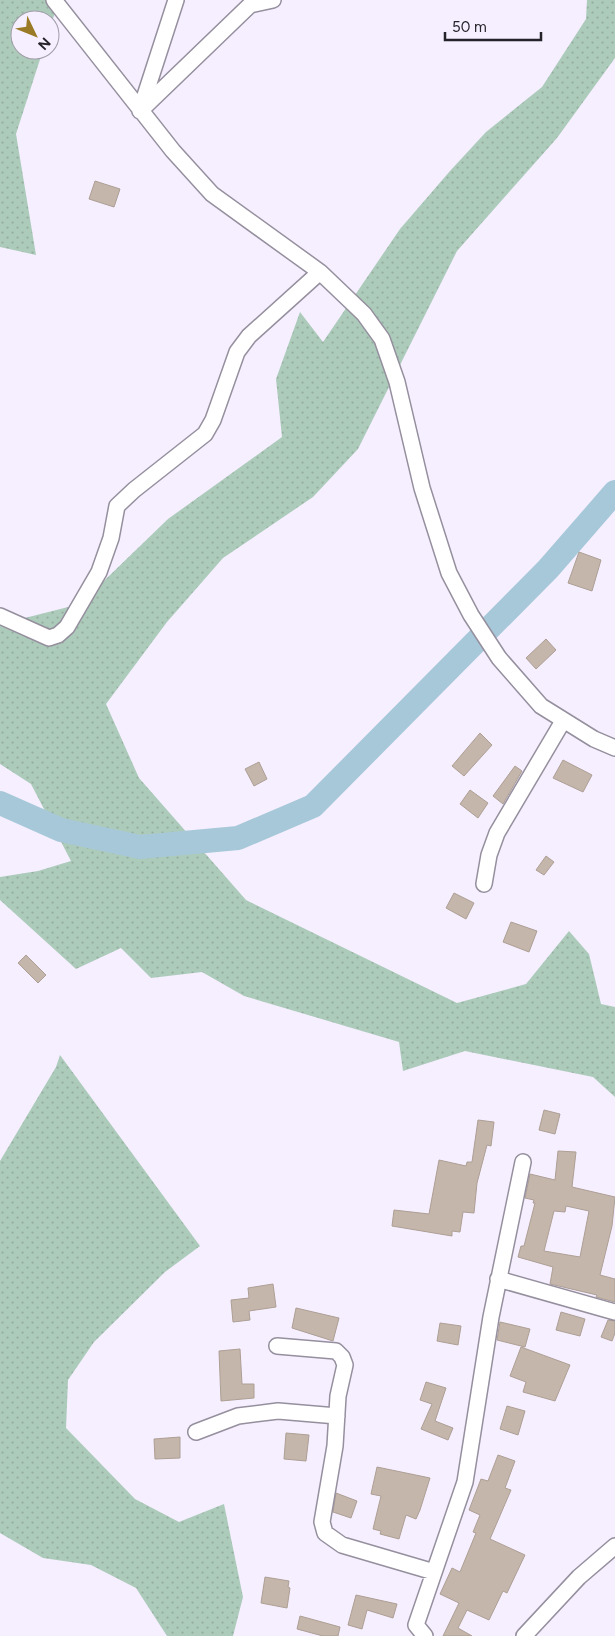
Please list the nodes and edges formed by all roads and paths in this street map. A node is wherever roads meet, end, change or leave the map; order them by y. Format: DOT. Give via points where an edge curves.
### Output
graph roads {
  1 [pos="54,0"];
  2 [pos="176,0"];
  3 [pos="273,0"];
  4 [pos="140,111"];
  5 [pos="320,272"];
  6 [pos="0,616"];
  7 [pos="563,722"];
  8 [pos="615,748"];
  9 [pos="484,884"];
  10 [pos="523,1162"];
  11 [pos="498,1279"];
  12 [pos="615,1312"];
  13 [pos="277,1346"];
  14 [pos="337,1416"];
  15 [pos="196,1432"];
  16 [pos="615,1546"];
  17 [pos="434,1572"];
  18 [pos="425,1636"];
  19 [pos="524,1636"];
  1 -- 4 [label="street"];
  2 -- 4 [label="street"];
  3 -- 4 [label="street" via="250,5"];
  4 -- 5 [label="street" via="212,194"];
  5 -- 6 [label="street" via="249,336 237,352 205,434 118,506 99,572 67,627 58,636 49,638"];
  5 -- 7 [label="street" via="348,296 382,339 397,382 422,488 450,572 471,615 499,658 541,706"];
  7 -- 8 [label="street"];
  7 -- 9 [label="street" via="497,833"];
  10 -- 11 [label="street"];
  11 -- 12 [label="street"];
  11 -- 17 [label="street" via="465,1482"];
  13 -- 14 [label="street" via="336,1351 342,1357 346,1365"];
  14 -- 15 [label="street" via="278,1411 238,1416"];
  14 -- 17 [label="street" via="322,1522 325,1533 342,1545"];
  16 -- 19 [label="street" via="579,1577"];
  17 -- 18 [label="street" via="416,1625"];
}
